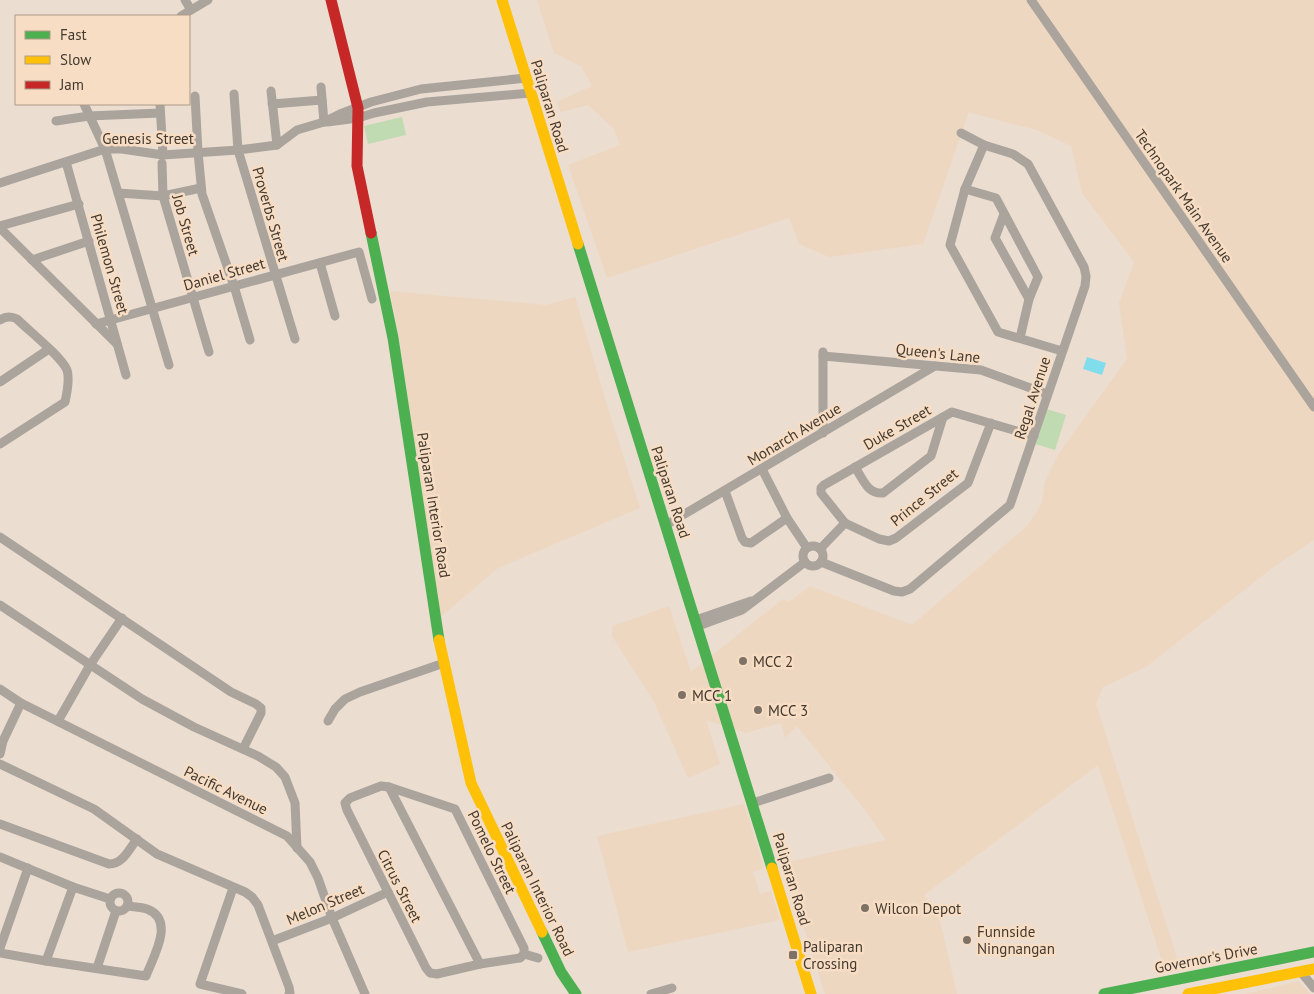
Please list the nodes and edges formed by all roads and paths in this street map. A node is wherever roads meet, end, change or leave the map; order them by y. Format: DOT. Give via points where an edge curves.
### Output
graph roads {
  1 [pos="185,0"];
  2 [pos="208,0"];
  3 [pos="331,0"];
  4 [pos="502,0"];
  5 [pos="1032,0"];
  6 [pos="191,10"];
  7 [pos="183,15"];
  8 [pos="526,78"];
  9 [pos="465,84"];
  10 [pos="321,87"];
  11 [pos="271,91"];
  12 [pos="531,92"];
  13 [pos="234,94"];
  14 [pos="195,96"];
  15 [pos="466,99"];
  16 [pos="322,100"];
  17 [pos="272,104"];
  18 [pos="84,105"];
  19 [pos="160,108"];
  20 [pos="358,113"];
  21 [pos="89,116"];
  22 [pos="56,121"];
  23 [pos="324,122"];
  24 [pos="961,133"];
  25 [pos="277,145"];
  26 [pos="984,145"];
  27 [pos="105,149"];
  28 [pos="238,150"];
  29 [pos="198,152"];
  30 [pos="162,159"];
  31 [pos="66,162"];
  32 [pos="0,183"];
  33 [pos="201,188"];
  34 [pos="965,189"];
  35 [pos="118,193"];
  36 [pos="163,196"];
  37 [pos="79,204"];
  38 [pos="1004,214"];
  39 [pos="0,227"];
  40 [pos="89,241"];
  41 [pos="32,260"];
  42 [pos="320,263"];
  43 [pos="274,274"];
  44 [pos="234,286"];
  45 [pos="193,297"];
  46 [pos="372,299"];
  47 [pos="1029,299"];
  48 [pos="153,308"];
  49 [pos="335,316"];
  50 [pos="0,320"];
  51 [pos="111,320"];
  52 [pos="96,324"];
  53 [pos="1020,338"];
  54 [pos="295,339"];
  55 [pos="250,340"];
  56 [pos="118,345"];
  57 [pos="49,349"];
  58 [pos="1062,351"];
  59 [pos="209,352"];
  60 [pos="169,365"];
  61 [pos="935,366"];
  62 [pos="126,375"];
  63 [pos="0,382"];
  64 [pos="1047,394"];
  65 [pos="1314,407"];
  66 [pos="942,417"];
  67 [pos="991,423"];
  68 [pos="824,433"];
  69 [pos="1034,436"];
  70 [pos="0,444"];
  71 [pos="855,466"];
  72 [pos="762,469"];
  73 [pos="725,492"];
  74 [pos="787,518"];
  75 [pos="845,523"];
  76 [pos="666,525"];
  77 [pos="0,536"];
  78 [pos="807,548"];
  79 [pos="820,549"];
  80 [pos="805,562"];
  81 [pos="821,562"];
  82 [pos="0,605"];
  83 [pos="122,618"];
  84 [pos="697,623"];
  85 [pos="444,663"];
  86 [pos="90,665"];
  87 [pos="0,689"];
  88 [pos="21,703"];
  89 [pos="58,721"];
  90 [pos="328,721"];
  91 [pos="243,749"];
  92 [pos="0,754"];
  93 [pos="0,764"];
  94 [pos="829,778"];
  95 [pos="389,787"];
  96 [pos="753,803"];
  97 [pos="0,824"];
  98 [pos="137,839"];
  99 [pos="297,849"];
  100 [pos="0,857"];
  101 [pos="28,868"];
  102 [pos="73,887"];
  103 [pos="233,888"];
  104 [pos="388,892"];
  105 [pos="110,899"];
  106 [pos="127,906"];
  107 [pos="116,911"];
  108 [pos="332,918"];
  109 [pos="272,941"];
  110 [pos="0,948"];
  111 [pos="1314,952"];
  112 [pos="0,953"];
  113 [pos="522,956"];
  114 [pos="538,958"];
  115 [pos="46,961"];
  116 [pos="480,964"];
  117 [pos="97,968"];
  118 [pos="1314,969"];
  119 [pos="1301,972"];
  120 [pos="672,988"];
  121 [pos="1314,988"];
  122 [pos="363,993"];
  123 [pos="242,994"];
  124 [pos="289,994"];
  125 [pos="576,994"];
  126 [pos="651,994"];
  127 [pos="811,994"];
  128 [pos="1104,994"];
  129 [pos="1188,994"];
  1 -- 6 [label="street"];
  2 -- 6 [label="street"];
  3 -- 20 [label="main road, Paliparan Interior Road"];
  4 -- 8 [label="main road, Paliparan Road"];
  5 -- 65 [label="street, Technopark Main Avenue"];
  6 -- 7 [label="street"];
  8 -- 9 [label="street"];
  8 -- 12 [label="main road, Paliparan Road"];
  9 -- 15 [label="street"];
  9 -- 20 [label="street" via="421,89 371,102"];
  10 -- 16 [label="street"];
  11 -- 17 [label="street"];
  12 -- 15 [label="street"];
  12 -- 76 [label="main road, Paliparan Road"];
  13 -- 28 [label="street, Proverbs Street"];
  14 -- 29 [label="street"];
  15 -- 20 [label="street"];
  16 -- 17 [label="street"];
  16 -- 23 [label="street"];
  17 -- 25 [label="street"];
  18 -- 21 [label="street"];
  19 -- 21 [label="street"];
  19 -- 30 [label="street, Job Street"];
  20 -- 23 [label="street" via="340,114"];
  20 -- 85 [label="main road, Paliparan Interior Road" via="357,166 393,338"];
  21 -- 22 [label="street"];
  21 -- 27 [label="street"];
  23 -- 25 [label="street" via="296,130"];
  24 -- 26 [label="street, Regal Avenue"];
  25 -- 28 [label="street, Genesis Street"];
  26 -- 34 [label="street"];
  26 -- 58 [label="street, Regal Avenue" via="1013,154 1028,164 1084,267 1084,286"];
  27 -- 30 [label="street, Genesis Street" via="122,149"];
  27 -- 31 [label="street, Genesis Street"];
  27 -- 35 [label="street"];
  28 -- 29 [label="street, Genesis Street"];
  28 -- 43 [label="street, Proverbs Street"];
  29 -- 30 [label="street, Genesis Street"];
  29 -- 33 [label="street"];
  30 -- 36 [label="street, Job Street"];
  31 -- 32 [label="street, Genesis Street"];
  31 -- 37 [label="street, Philemon Street"];
  33 -- 36 [label="street"];
  33 -- 44 [label="street"];
  34 -- 38 [label="street" via="996,198"];
  34 -- 53 [label="street" via="950,246 998,332"];
  35 -- 36 [label="street"];
  35 -- 48 [label="street"];
  36 -- 45 [label="street, Job Street"];
  37 -- 39 [label="street"];
  37 -- 40 [label="street, Philemon Street"];
  38 -- 47 [label="street" via="1038,277"];
  38 -- 47 [label="street" via="995,238"];
  39 -- 41 [label="street"];
  40 -- 41 [label="street"];
  40 -- 51 [label="street, Philemon Street"];
  41 -- 52 [label="street"];
  42 -- 43 [label="street, Daniel Street"];
  42 -- 46 [label="street, Daniel Street" via="359,252"];
  42 -- 49 [label="street"];
  43 -- 44 [label="street, Daniel Street"];
  43 -- 54 [label="street, Proverbs Street"];
  44 -- 45 [label="street, Daniel Street"];
  44 -- 55 [label="street"];
  45 -- 48 [label="street, Daniel Street"];
  45 -- 59 [label="street, Job Street"];
  47 -- 53 [label="street"];
  48 -- 51 [label="street, Daniel Street"];
  48 -- 60 [label="street"];
  50 -- 57 [label="street" via="11,316 17,319"];
  51 -- 52 [label="street, Daniel Street"];
  51 -- 56 [label="street, Philemon Street"];
  52 -- 56 [label="street"];
  53 -- 58 [label="street"];
  56 -- 62 [label="street, Philemon Street"];
  57 -- 63 [label="street"];
  57 -- 70 [label="street" via="68,372 65,402"];
  58 -- 64 [label="street, Regal Avenue"];
  61 -- 64 [label="street, Queen's Lane" via="981,370"];
  61 -- 68 [label="street, Monarch Avenue"];
  61 -- 68 [label="street, Queen's Lane" via="823,354"];
  64 -- 69 [label="street, Regal Avenue"];
  66 -- 67 [label="street, Duke Street" via="952,412"];
  66 -- 71 [label="street, Duke Street"];
  66 -- 71 [label="street" via="931,456 883,493 870,491"];
  67 -- 69 [label="street, Duke Street"];
  67 -- 75 [label="street, Prince Street" via="968,483 896,538 879,539"];
  68 -- 72 [label="street, Monarch Avenue"];
  69 -- 81 [label="street, Regal Avenue" via="1010,505 910,589 894,591"];
  71 -- 75 [label="street, Duke Street" via="820,488 820,493"];
  72 -- 73 [label="street, Monarch Avenue"];
  72 -- 74 [label="street"];
  73 -- 74 [label="street" via="745,542 751,543"];
  73 -- 76 [label="street, Monarch Avenue"];
  74 -- 78 [label="street"];
  75 -- 79 [label="street"];
  76 -- 84 [label="main road, Paliparan Road"];
  77 -- 83 [label="street"];
  78 -- 79 [label="street" via="815,546"];
  78 -- 80 [label="street" via="803,553"];
  79 -- 81 [label="street" via="823,555"];
  80 -- 81 [label="street" via="811,566"];
  80 -- 84 [label="street" via="742,610"];
  82 -- 86 [label="street"];
  83 -- 86 [label="street"];
  83 -- 91 [label="street" via="231,692 261,708"];
  84 -- 96 [label="main road, Paliparan Road"];
  85 -- 90 [label="street" via="345,699"];
  85 -- 125 [label="main road, Paliparan Interior Road" via="471,783 562,972"];
  86 -- 89 [label="street"];
  86 -- 91 [label="street" via="142,698"];
  87 -- 88 [label="street, Pacific Avenue"];
  88 -- 89 [label="street, Pacific Avenue"];
  88 -- 92 [label="street"];
  89 -- 99 [label="street, Pacific Avenue" via="274,829 287,836"];
  91 -- 99 [label="street" via="276,767 285,777 295,803"];
  93 -- 98 [label="street" via="94,809"];
  94 -- 96 [label="street"];
  95 -- 104 [label="street, Citrus Street" via="380,786 345,803"];
  95 -- 113 [label="street, Pomelo Street" via="455,809 524,948"];
  95 -- 116 [label="street"];
  96 -- 127 [label="main road, Paliparan Road"];
  97 -- 98 [label="street" via="109,864 120,861"];
  98 -- 103 [label="street" via="157,854"];
  99 -- 108 [label="street, Pacific Avenue" via="310,862"];
  100 -- 101 [label="street"];
  101 -- 102 [label="street"];
  101 -- 110 [label="street"];
  102 -- 105 [label="street"];
  102 -- 115 [label="street"];
  103 -- 109 [label="street" via="252,897 258,905"];
  103 -- 123 [label="street" via="200,984"];
  104 -- 108 [label="street, Melon Street"];
  104 -- 116 [label="street, Citrus Street" via="430,973"];
  105 -- 106 [label="street" via="115,894 122,894 127,898"];
  105 -- 107 [label="street" via="110,906"];
  106 -- 107 [label="street"];
  106 -- 117 [label="street" via="148,909 161,923 162,933 146,976"];
  107 -- 117 [label="street"];
  108 -- 109 [label="street, Melon Street"];
  108 -- 122 [label="street, Pacific Avenue"];
  109 -- 124 [label="street"];
  111 -- 128 [label="main road, Governor's Drive"];
  112 -- 115 [label="street"];
  113 -- 114 [label="street"];
  113 -- 116 [label="street"];
  115 -- 117 [label="street"];
  118 -- 119 [label="main road"];
  119 -- 121 [label="street"];
  119 -- 129 [label="main road"];
  120 -- 126 [label="street"];
}
